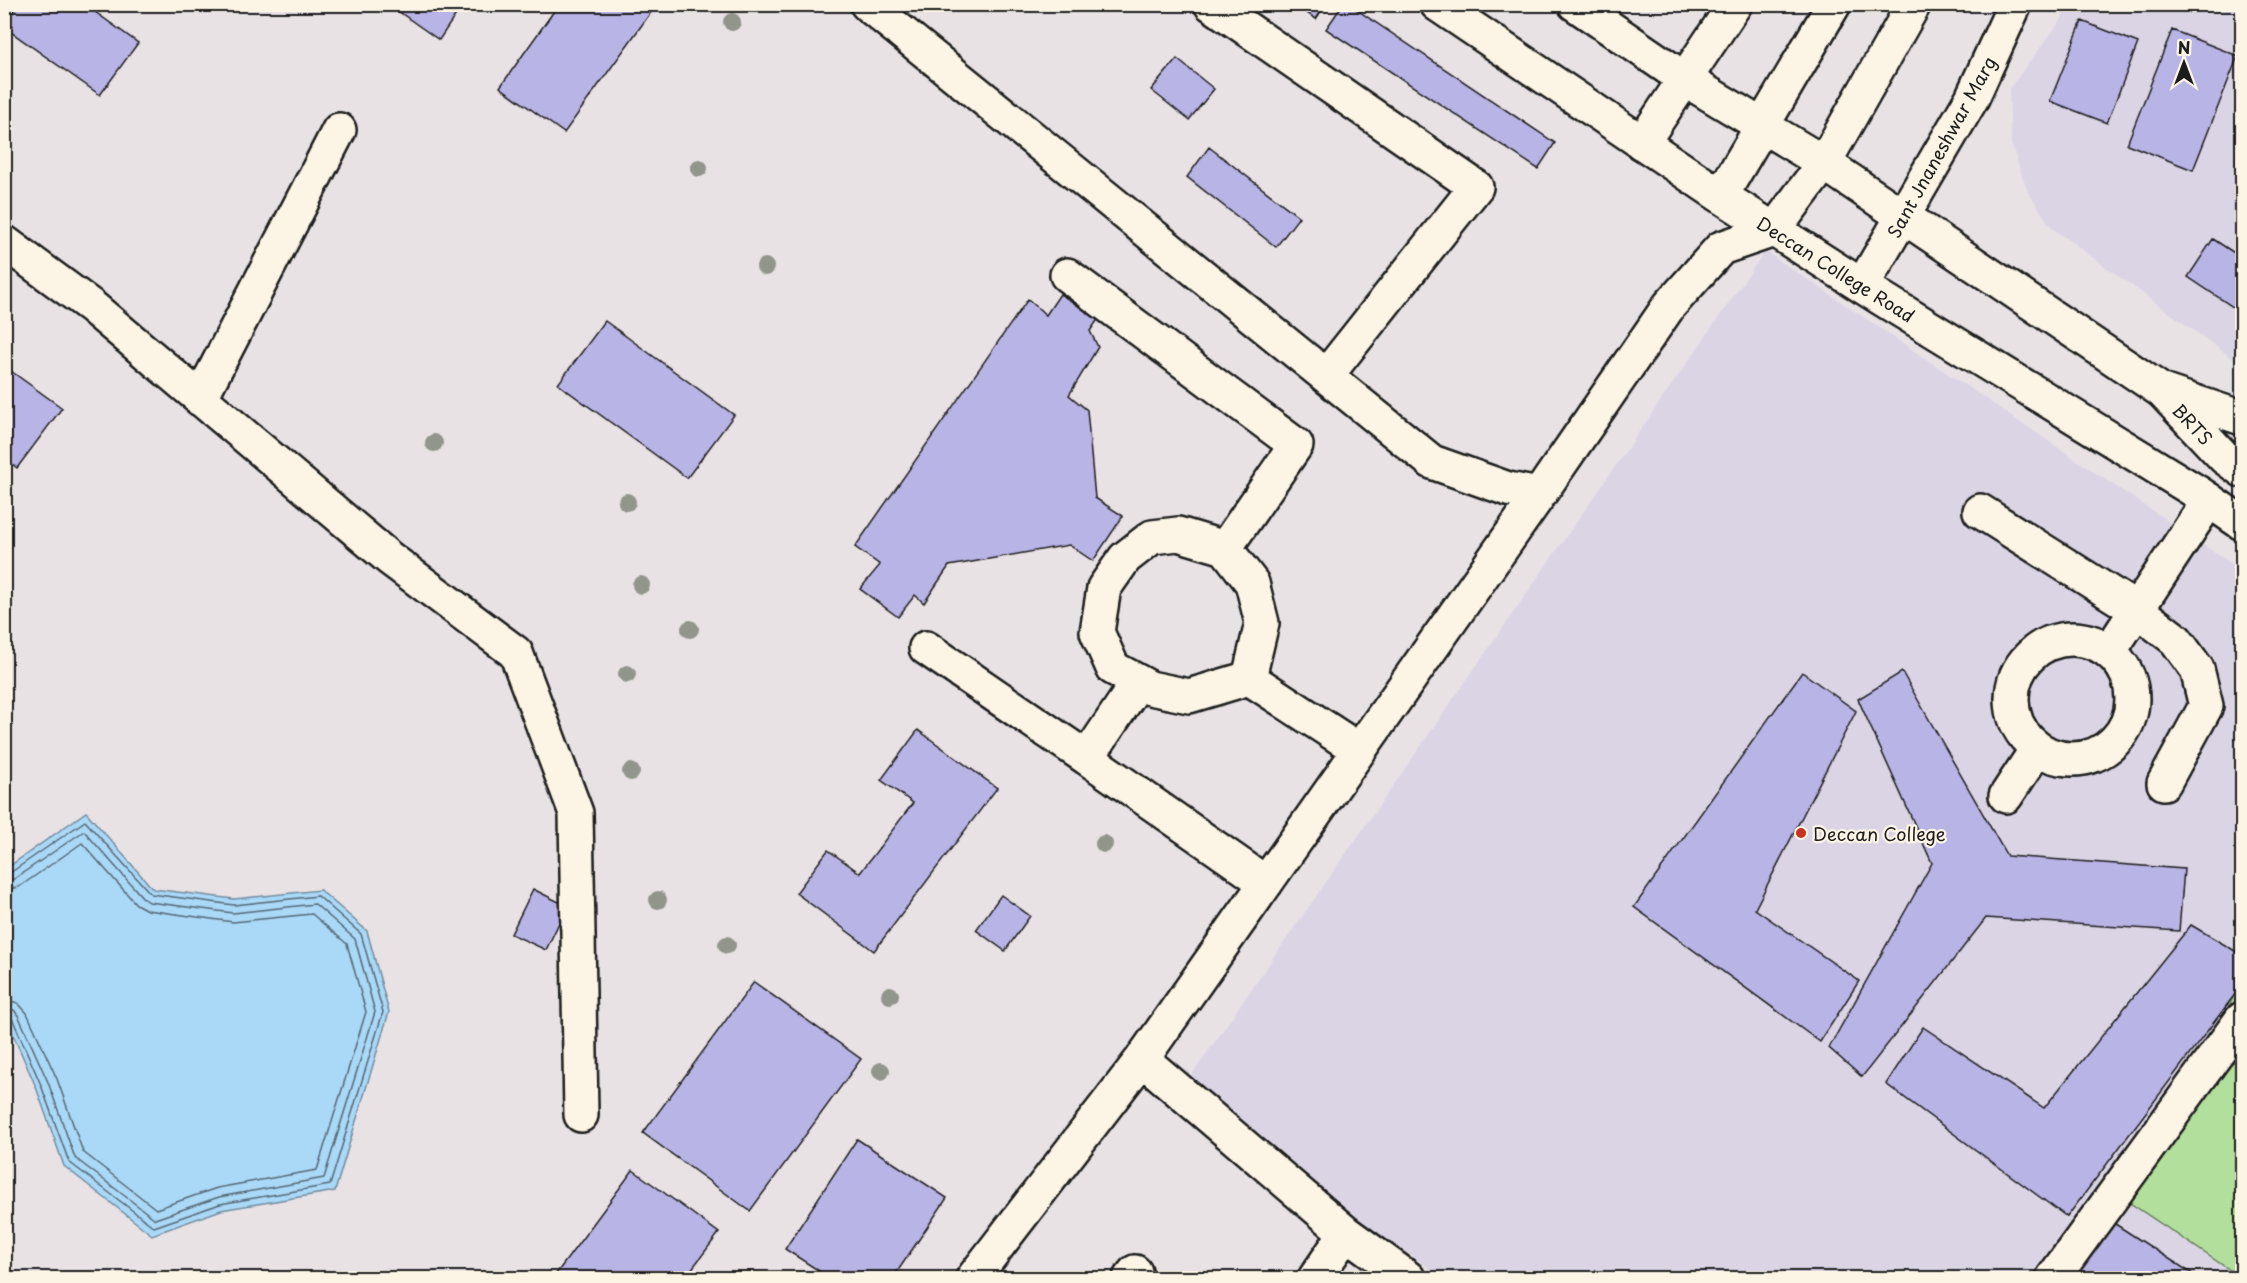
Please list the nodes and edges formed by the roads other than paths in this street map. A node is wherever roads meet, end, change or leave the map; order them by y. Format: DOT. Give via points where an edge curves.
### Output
graph roads {
  1 [pos="867,4"];
  2 [pos="1211,4"];
  3 [pos="1437,4"];
  4 [pos="1575,4"];
  5 [pos="1735,4"];
  6 [pos="1834,4"];
  7 [pos="1914,4"];
  8 [pos="2015,4"];
  9 [pos="1686,80"];
  10 [pos="1762,125"];
  11 [pos="339,130"];
  12 [pos="1642,143"];
  13 [pos="1824,163"];
  14 [pos="1721,196"];
  15 [pos="1903,217"];
  16 [pos="1774,230"];
  17 [pos="4,242"];
  18 [pos="1721,248"];
  19 [pos="1066,275"];
  20 [pos="1862,286"];
  21 [pos="1326,376"];
  22 [pos="2162,391"];
  23 [pos="200,399"];
  24 [pos="2242,417"];
  25 [pos="2233,463"];
  26 [pos="1539,495"];
  27 [pos="2209,500"];
  28 [pos="1980,511"];
  29 [pos="2242,523"];
  30 [pos="1225,548"];
  31 [pos="2137,610"];
  32 [pos="926,648"];
  33 [pos="2109,652"];
  34 [pos="1249,678"];
  35 [pos="1138,682"];
  36 [pos="2037,749"];
  37 [pos="1359,750"];
  38 [pos="1087,758"];
  39 [pos="2164,783"];
  40 [pos="2006,796"];
  41 [pos="1266,883"];
  42 [pos="2242,1018"];
  43 [pos="1142,1059"];
  44 [pos="581,1115"];
  45 [pos="1346,1233"];
  46 [pos="973,1278"];
  47 [pos="1315,1278"];
  48 [pos="1408,1278"];
  49 [pos="2053,1278"];
  1 -- 21 [label="main road"];
  2 -- 21 [label="main road" via="1476,187"];
  3 -- 12 [label="main road, Deccan College Road"];
  4 -- 9 [label="main road"];
  5 -- 9 [label="main road"];
  6 -- 10 [label="main road"];
  7 -- 13 [label="main road"];
  8 -- 15 [label="main road, Sant Jnaneshwar Marg" via="1972,98"];
  9 -- 10 [label="main road"];
  9 -- 12 [label="main road"];
  10 -- 13 [label="main road"];
  10 -- 14 [label="main road"];
  11 -- 23 [label="main road"];
  12 -- 14 [label="main road, Deccan College Road"];
  13 -- 15 [label="main road"];
  13 -- 16 [label="main road"];
  14 -- 16 [label="main road, Deccan College Road"];
  14 -- 18 [label="main road"];
  15 -- 20 [label="main road, Sant Jnaneshwar Marg"];
  15 -- 22 [label="main road"];
  16 -- 18 [label="main road"];
  16 -- 20 [label="main road, Deccan College Road"];
  17 -- 23 [label="main road" via="91,306"];
  18 -- 26 [label="main road" via="1669,306"];
  19 -- 30 [label="main road" via="1296,445"];
  20 -- 27 [label="main road, Deccan College Road"];
  21 -- 26 [label="main road" via="1432,462 1508,489"];
  22 -- 24 [label="main road"];
  22 -- 25 [label="main road, BRTS"];
  23 -- 44 [label="main road" via="389,558 516,653 576,813"];
  26 -- 37 [label="main road"];
  27 -- 29 [label="main road, Deccan College Road"];
  27 -- 31 [label="main road"];
  28 -- 31 [label="main road"];
  30 -- 34 [label="main road" via="1252,584 1262,623"];
  30 -- 35 [label="main road" via="1178,534 1152,537 1125,558 1104,588 1097,632 1113,668"];
  31 -- 33 [label="main road"];
  31 -- 39 [label="main road" via="2176,640 2198,669 2206,706"];
  32 -- 38 [label="main road"];
  33 -- 36 [label="main road" via="2123,667 2130,686 2132,706 2126,726 2097,754 2077,759"];
  33 -- 36 [label="main road" via="2073,639 2037,650 2023,664 2014,681 2014,718"];
  34 -- 35 [label="main road" via="1189,696"];
  34 -- 37 [label="main road"];
  35 -- 38 [label="main road"];
  36 -- 40 [label="main road"];
  37 -- 41 [label="main road"];
  38 -- 41 [label="main road"];
  41 -- 43 [label="main road"];
  42 -- 49 [label="main road"];
  43 -- 45 [label="main road"];
  43 -- 46 [label="main road"];
  45 -- 47 [label="main road"];
  45 -- 48 [label="main road"];
}
